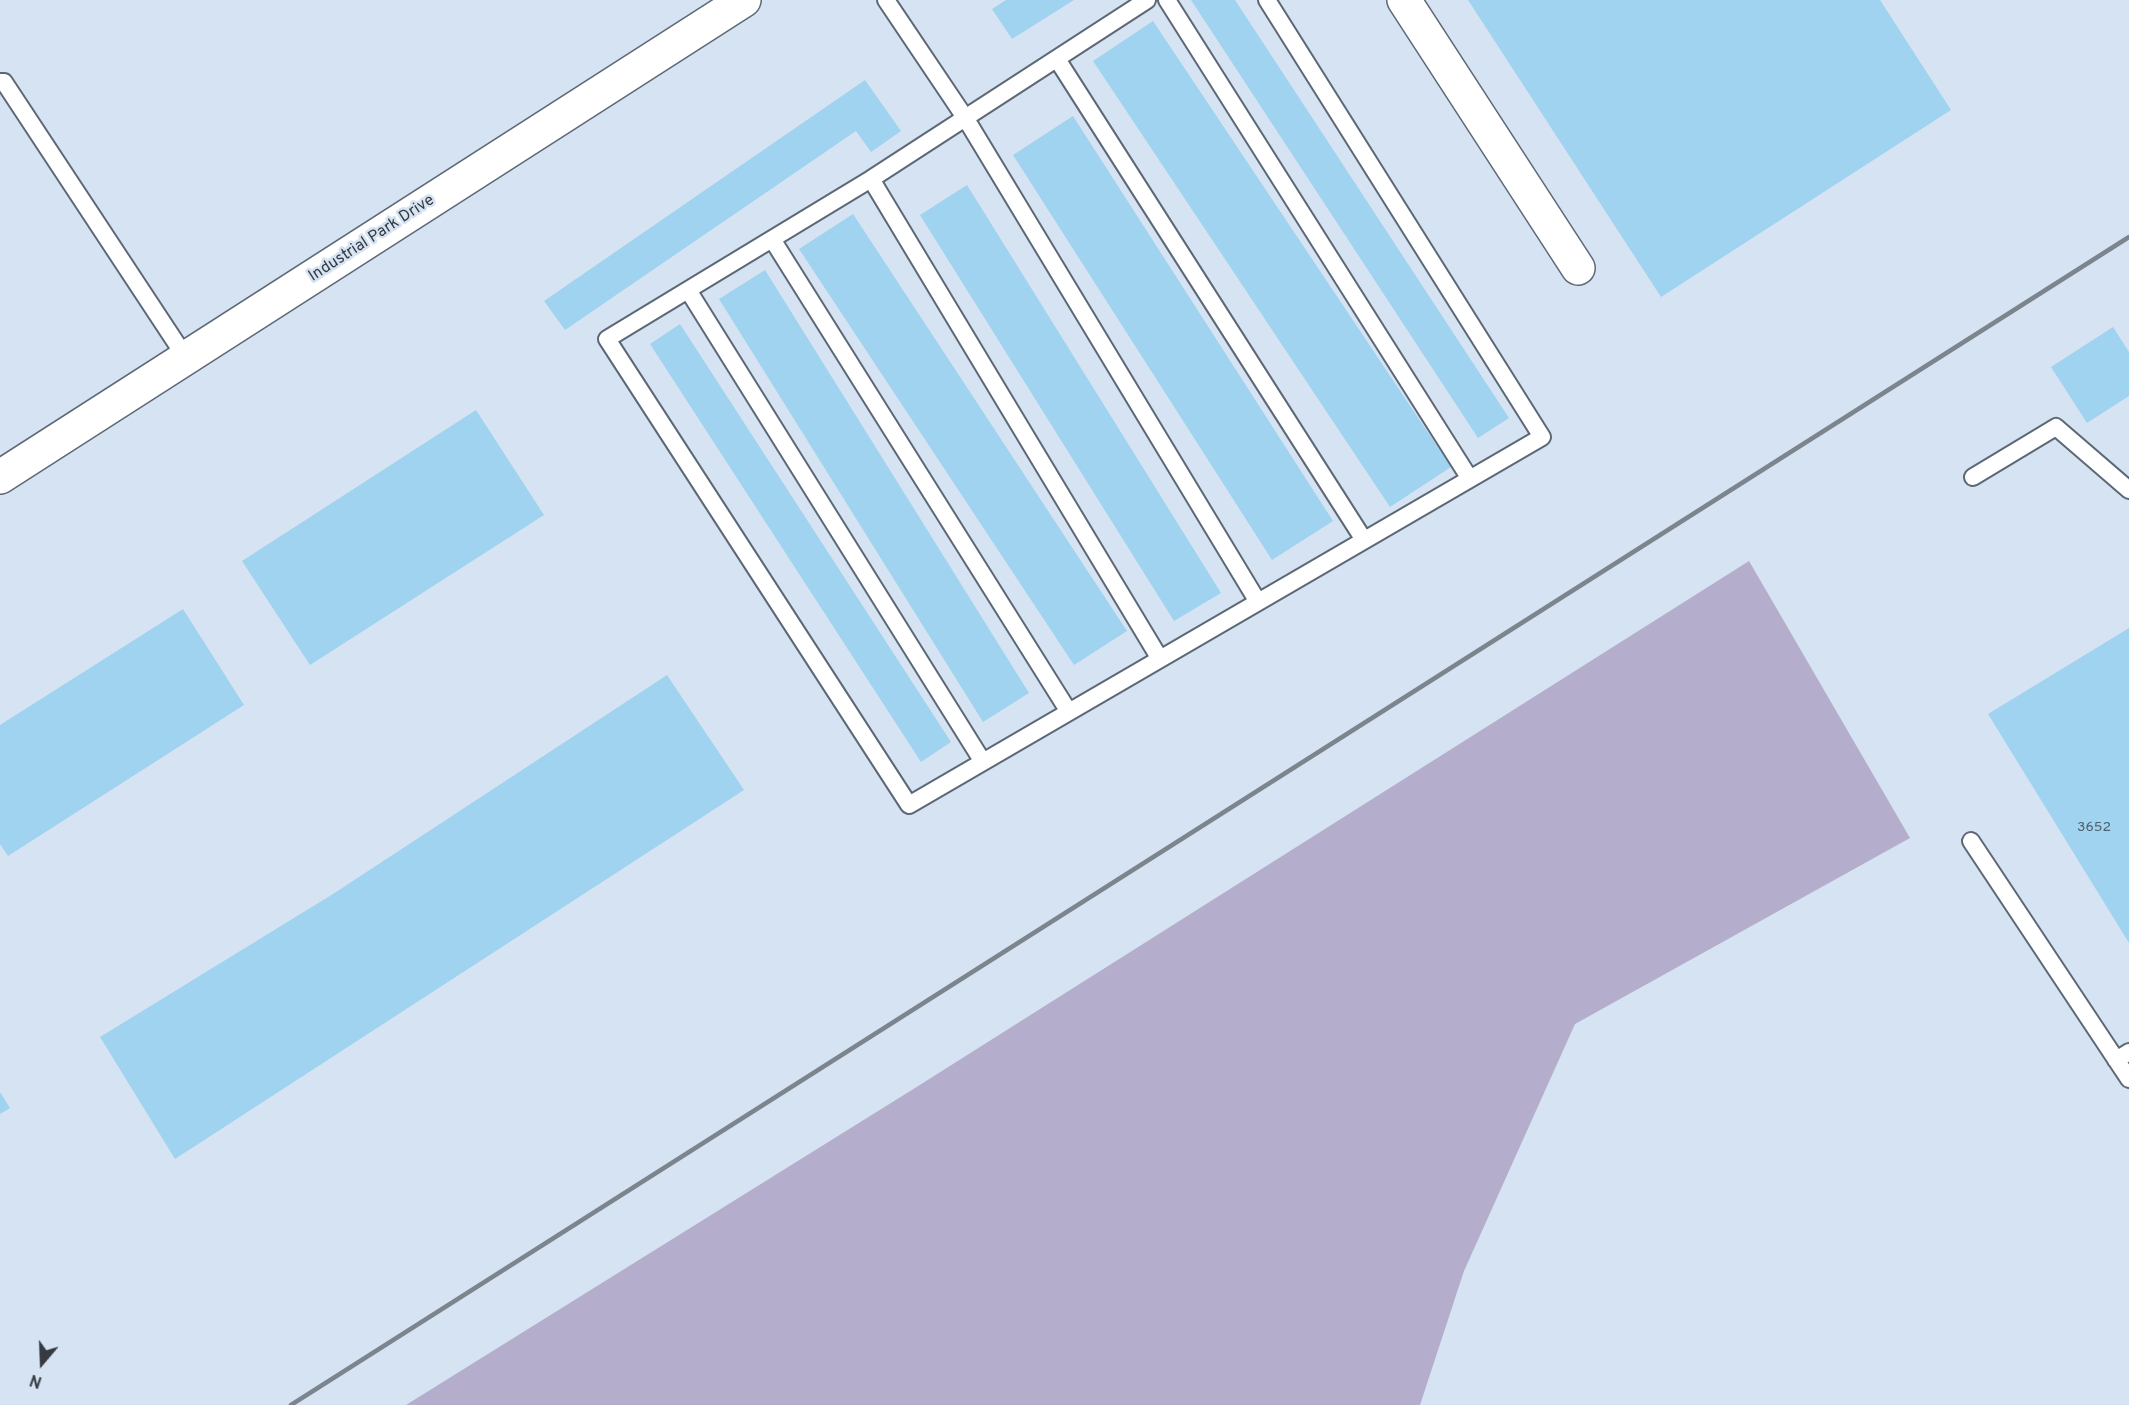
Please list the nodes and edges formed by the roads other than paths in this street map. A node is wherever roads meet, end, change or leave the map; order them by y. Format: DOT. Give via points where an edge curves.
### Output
graph roads {
  1 [pos="744,0"];
  2 [pos="885,0"];
  3 [pos="1147,0"];
  4 [pos="1167,0"];
  5 [pos="1267,0"];
  6 [pos="1404,0"];
  7 [pos="1057,59"];
  8 [pos="0,82"];
  9 [pos="966,119"];
  10 [pos="871,179"];
  11 [pos="772,239"];
  12 [pos="1578,268"];
  13 [pos="688,290"];
  14 [pos="186,358"];
  15 [pos="0,477"];
  16 [pos="1973,477"];
  17 [pos="1470,479"];
  18 [pos="2129,490"];
  19 [pos="1364,540"];
  20 [pos="1258,602"];
  21 [pos="1160,659"];
  22 [pos="1069,712"];
  23 [pos="983,762"];
  24 [pos="1971,841"];
  25 [pos="2122,1056"];
  26 [pos="2129,1079"];
  1 -- 14 [label="street, Industrial Park Drive"];
  2 -- 9 [label="lane"];
  3 -- 7 [label="lane"];
  4 -- 17 [label="lane"];
  5 -- 17 [label="lane" via="1542,436"];
  6 -- 12 [label="street"];
  7 -- 9 [label="lane"];
  7 -- 19 [label="lane"];
  8 -- 14 [label="lane" via="4,82"];
  9 -- 10 [label="lane"];
  9 -- 20 [label="lane"];
  10 -- 11 [label="lane"];
  10 -- 21 [label="lane"];
  11 -- 13 [label="lane"];
  11 -- 22 [label="lane"];
  13 -- 23 [label="lane"];
  13 -- 23 [label="lane" via="608,339 909,805"];
  14 -- 15 [label="street, Industrial Park Drive"];
  16 -- 18 [label="lane" via="2056,427"];
  17 -- 19 [label="lane"];
  19 -- 20 [label="lane"];
  20 -- 21 [label="lane"];
  21 -- 22 [label="lane"];
  22 -- 23 [label="lane"];
  24 -- 25 [label="lane"];
  25 -- 26 [label="lane"];
}
